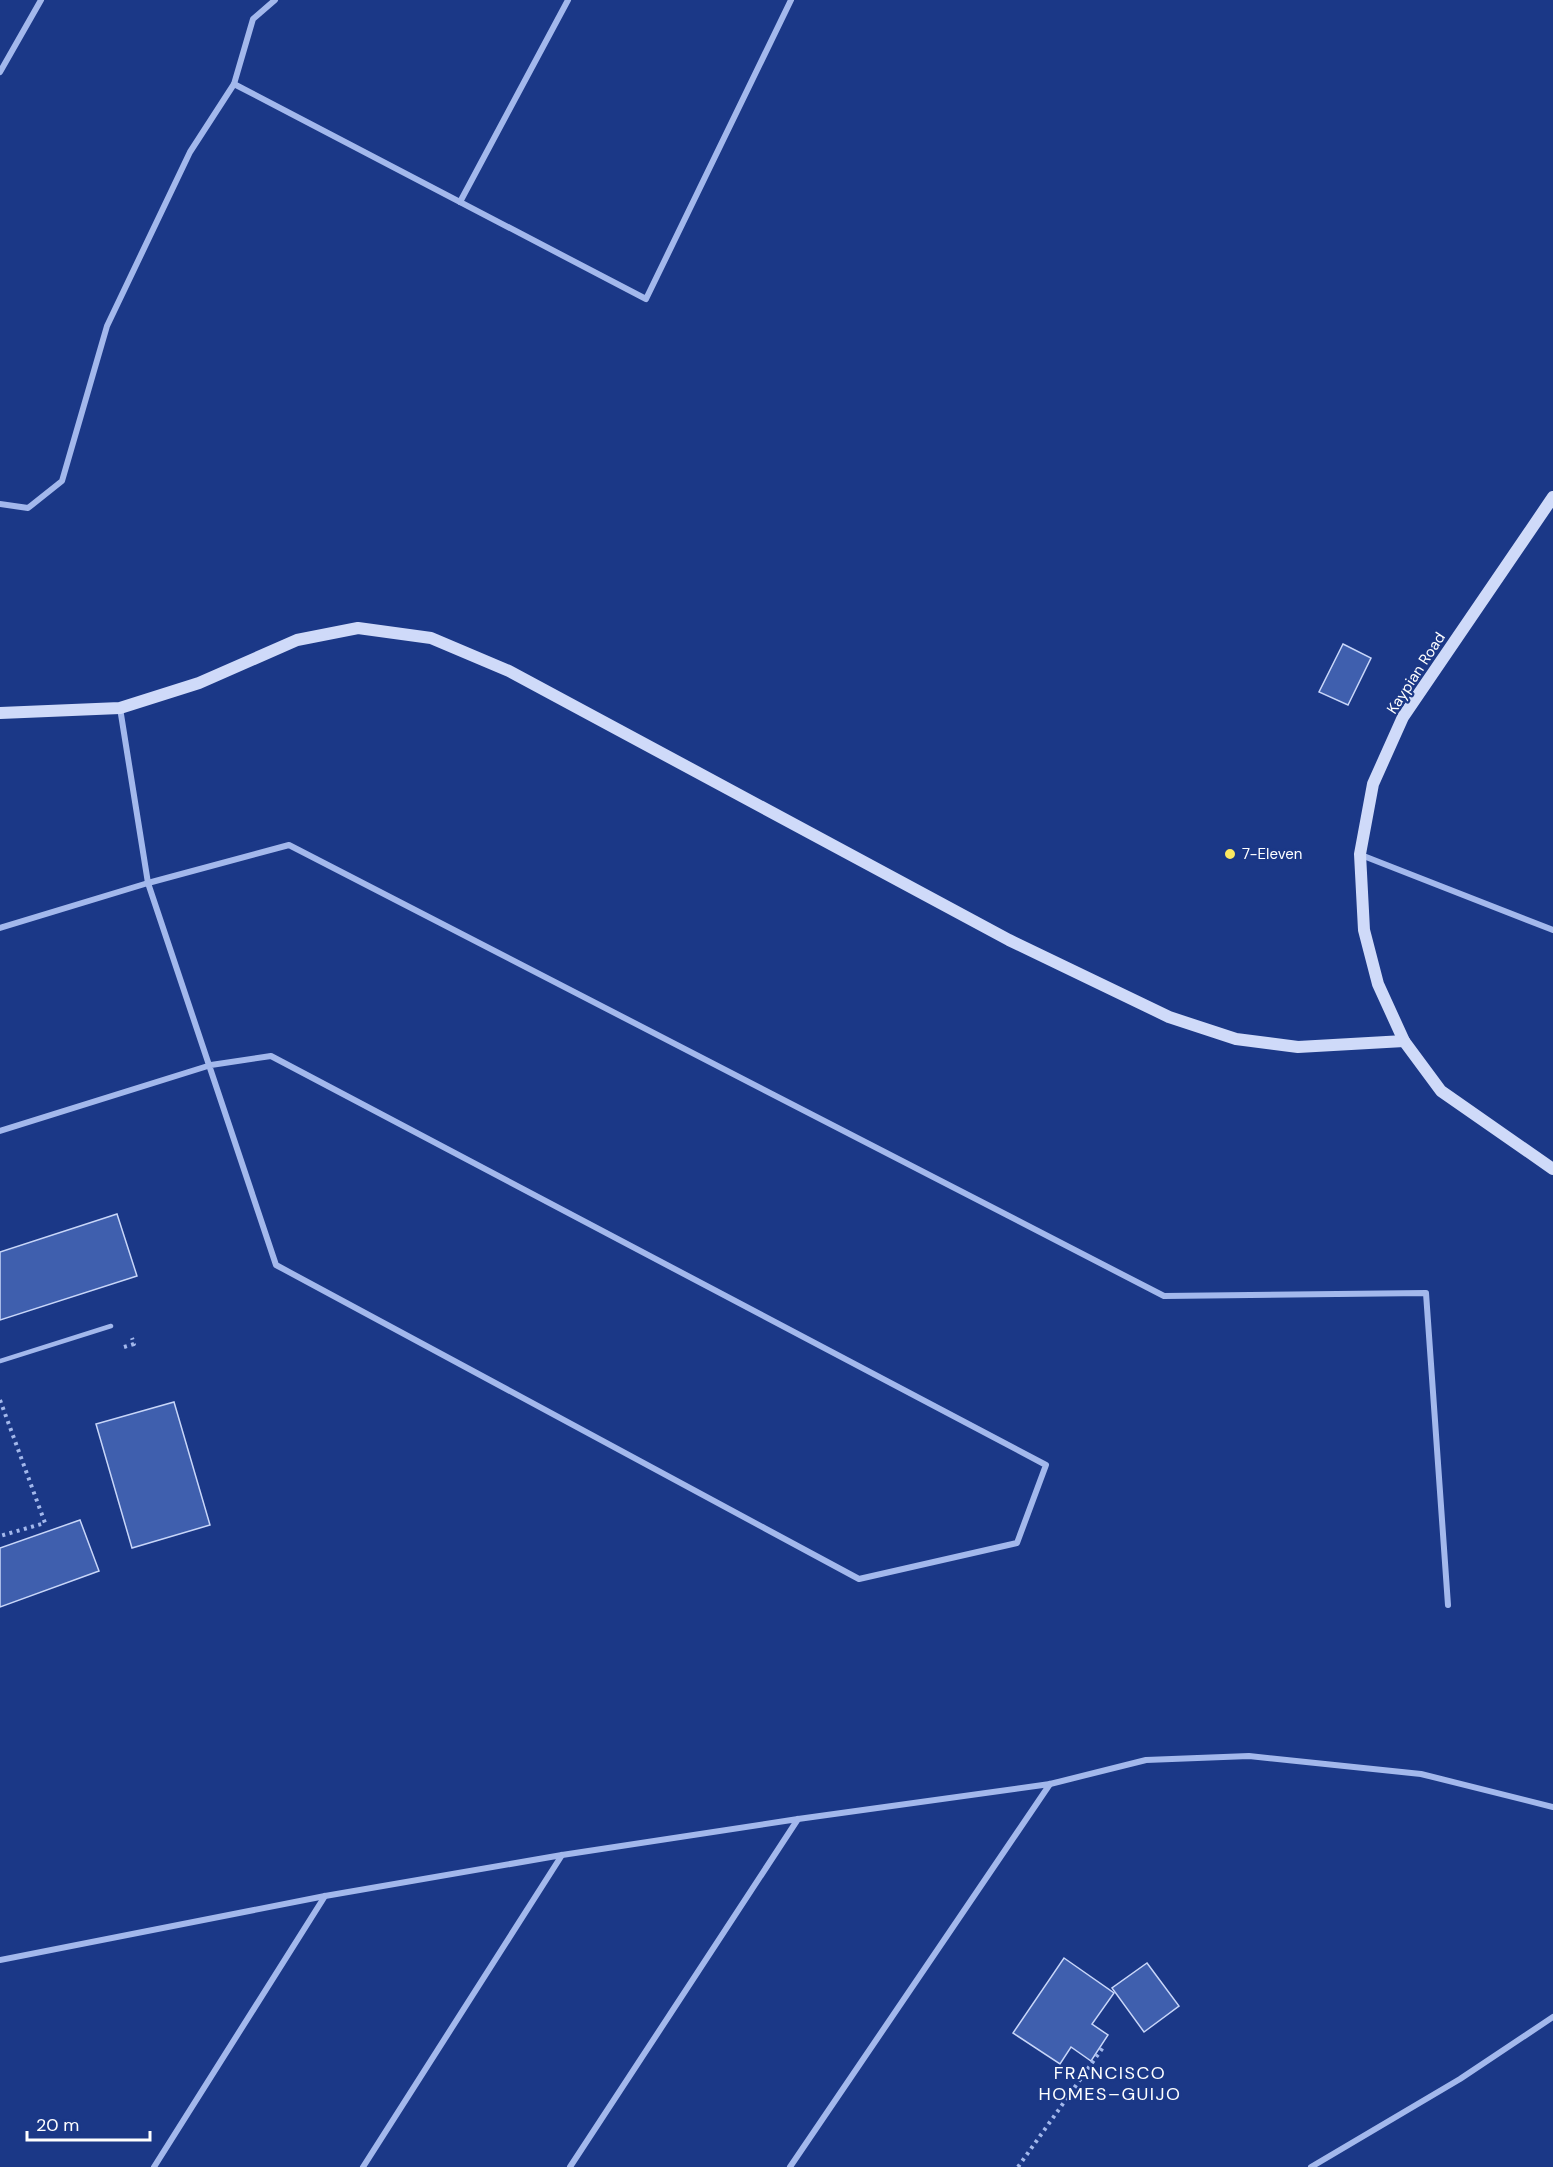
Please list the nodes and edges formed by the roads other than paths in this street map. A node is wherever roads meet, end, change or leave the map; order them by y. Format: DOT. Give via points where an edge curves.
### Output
graph roads {
  1 [pos="40,0"];
  2 [pos="275,0"];
  3 [pos="568,0"];
  4 [pos="791,0"];
  5 [pos="0,72"];
  6 [pos="234,84"];
  7 [pos="460,202"];
  8 [pos="1553,497"];
  9 [pos="0,504"];
  10 [pos="120,708"];
  11 [pos="0,713"];
  12 [pos="1360,854"];
  13 [pos="148,883"];
  14 [pos="0,928"];
  15 [pos="1553,930"];
  16 [pos="1404,1041"];
  17 [pos="211,1065"];
  18 [pos="0,1131"];
  19 [pos="1553,1169"];
  20 [pos="111,1326"];
  21 [pos="0,1361"];
  22 [pos="1448,1605"];
  23 [pos="1050,1784"];
  24 [pos="1553,1807"];
  25 [pos="798,1819"];
  26 [pos="562,1855"];
  27 [pos="326,1896"];
  28 [pos="0,1960"];
  29 [pos="1553,2017"];
  30 [pos="154,2167"];
  31 [pos="363,2167"];
  32 [pos="570,2167"];
  33 [pos="789,2167"];
  34 [pos="1311,2167"];
  1 -- 5 [label="street"];
  2 -- 6 [label="street" via="253,19"];
  3 -- 7 [label="street"];
  4 -- 7 [label="street" via="646,299"];
  6 -- 7 [label="street"];
  6 -- 9 [label="street" via="190,152 107,326 62,481 28,508"];
  8 -- 12 [label="street, Kaypian Road" via="1403,717 1373,784"];
  10 -- 11 [label="street"];
  10 -- 13 [label="street"];
  10 -- 16 [label="street" via="199,683 297,640 358,628 431,638 509,671 1009,940 1168,1017 1236,1039 1298,1047"];
  12 -- 15 [label="street"];
  12 -- 16 [label="street, Kaypian Road" via="1364,930 1378,984"];
  13 -- 14 [label="street"];
  13 -- 17 [label="street"];
  13 -- 22 [label="street" via="289,845 1164,1296 1426,1293"];
  16 -- 19 [label="street, Kaypian Road" via="1442,1091"];
  17 -- 17 [label="street" via="271,1056 1046,1465 1017,1543 859,1579 276,1265"];
  17 -- 18 [label="street"];
  20 -- 21 [label="lane"];
  23 -- 24 [label="street" via="1146,1760 1249,1756 1421,1774"];
  23 -- 25 [label="street"];
  23 -- 33 [label="street"];
  25 -- 26 [label="street"];
  25 -- 32 [label="street"];
  26 -- 27 [label="street"];
  26 -- 31 [label="street"];
  27 -- 28 [label="street"];
  27 -- 30 [label="street"];
  29 -- 34 [label="street" via="1460,2079"];
}
